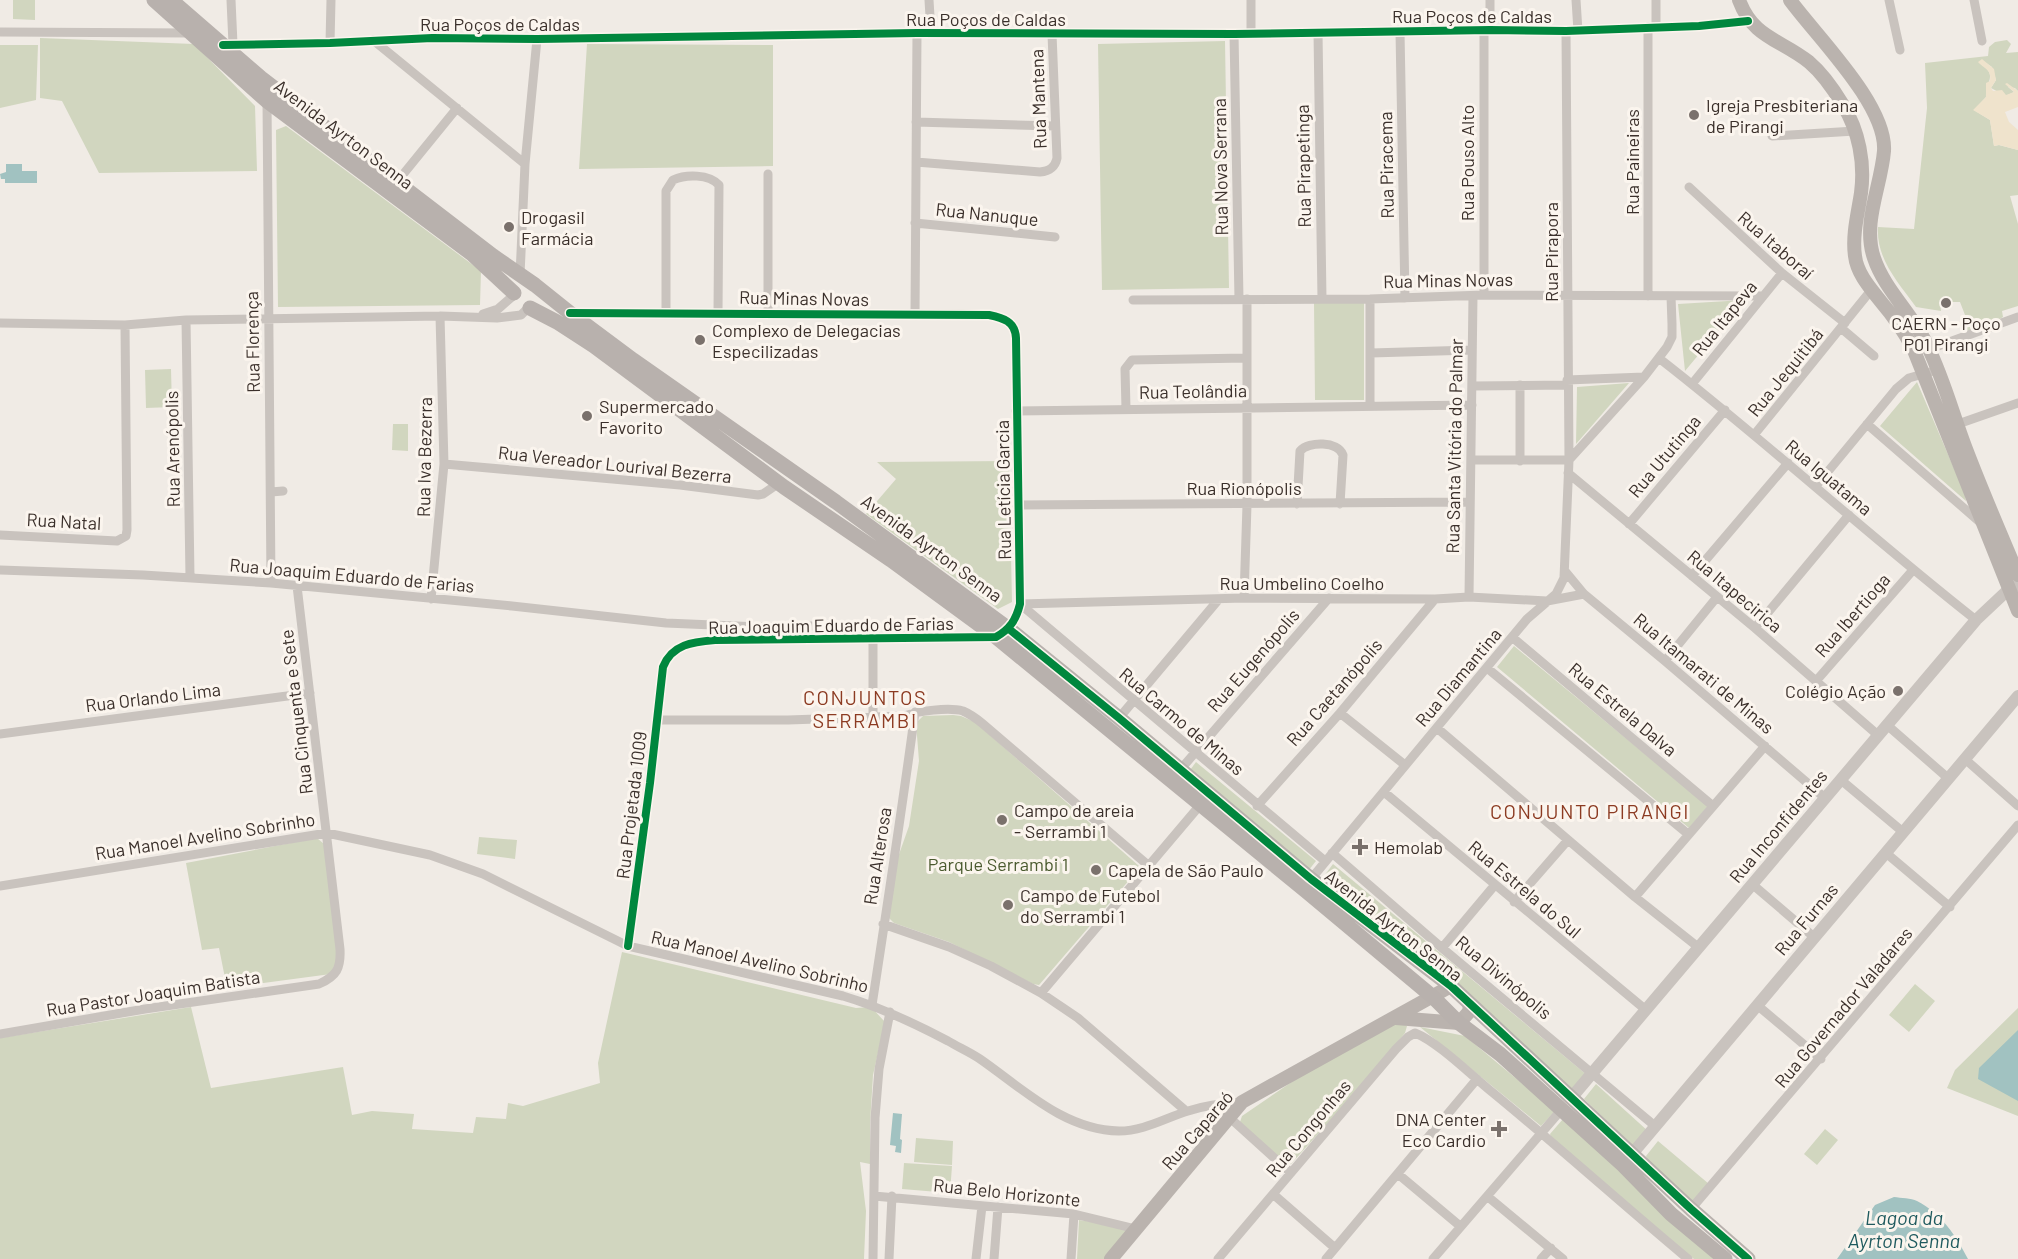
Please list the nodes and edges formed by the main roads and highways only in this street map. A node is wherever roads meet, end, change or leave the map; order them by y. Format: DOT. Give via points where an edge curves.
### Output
graph roads {
  1 [pos="154,0"];
  2 [pos="171,0"];
  3 [pos="1739,0"];
  4 [pos="1790,0"];
  5 [pos="1861,192"];
  6 [pos="1876,195"];
  7 [pos="530,282"];
  8 [pos="514,294"];
  9 [pos="530,311"];
  10 [pos="597,341"];
  11 [pos="2018,575"];
  12 [pos="2013,587"];
  13 [pos="2018,611"];
  14 [pos="1003,633"];
  15 [pos="1090,703"];
  16 [pos="1451,986"];
  17 [pos="1433,997"];
  18 [pos="1470,1004"];
  19 [pos="1396,1018"];
  20 [pos="1459,1023"];
  21 [pos="1567,1103"];
  22 [pos="1628,1159"];
  23 [pos="1111,1259"];
  24 [pos="1725,1259"];
  25 [pos="1748,1259"];
  1 -- 8 [label="main road, Avenida Ayrton Senna" via="267,101 472,254"];
  2 -- 7 [label="main road, Avenida Ayrton Senna" via="228,44 261,78"];
  3 -- 5 [label="main road" via="1749,21 1816,69 1845,107 1862,158"];
  4 -- 6 [label="main road" via="1859,87 1881,126 1884,149"];
  5 -- 6 [label="main road"];
  5 -- 12 [label="main road" via="1854,242 1858,268 1907,338 1982,523"];
  6 -- 11 [label="main road" via="1869,234 1874,260 1930,349"];
  7 -- 8 [label="main road" via="520,284"];
  7 -- 9 [label="main road" via="540,299"];
  7 -- 10 [label="main road, Avenida Ayrton Senna" via="570,313"];
  8 -- 9 [label="main road" via="520,306"];
  9 -- 10 [label="main road, Avenida Ayrton Senna"];
  10 -- 14 [label="main road, Avenida Ayrton Senna" via="836,502"];
  10 -- 14 [label="main road, Avenida Ayrton Senna" via="779,483"];
  12 -- 13 [label="main road"];
  14 -- 15 [label="main road, Avenida Ayrton Senna"];
  15 -- 16 [label="main road, Avenida Ayrton Senna" via="1119,718 1311,879"];
  15 -- 17 [label="main road, Avenida Ayrton Senna" via="1201,804"];
  16 -- 17 [label="main road, Rua Caparaó"];
  16 -- 18 [label="main road, Avenida Ayrton Senna"];
  17 -- 19 [label="main road, Rua Caparaó"];
  17 -- 20 [label="main road, Avenida Ayrton Senna"];
  18 -- 20 [label="main road" via="1469,1012"];
  18 -- 21 [label="main road, Avenida Ayrton Senna"];
  19 -- 20 [label="main road"];
  19 -- 23 [label="main road, Rua Caparaó" via="1242,1102"];
  20 -- 21 [label="main road, Avenida Ayrton Senna"];
  21 -- 22 [label="main road, Avenida Ayrton Senna"];
  22 -- 24 [label="main road, Avenida Ayrton Senna" via="1671,1214"];
  22 -- 25 [label="main road, Avenida Ayrton Senna"];
}
